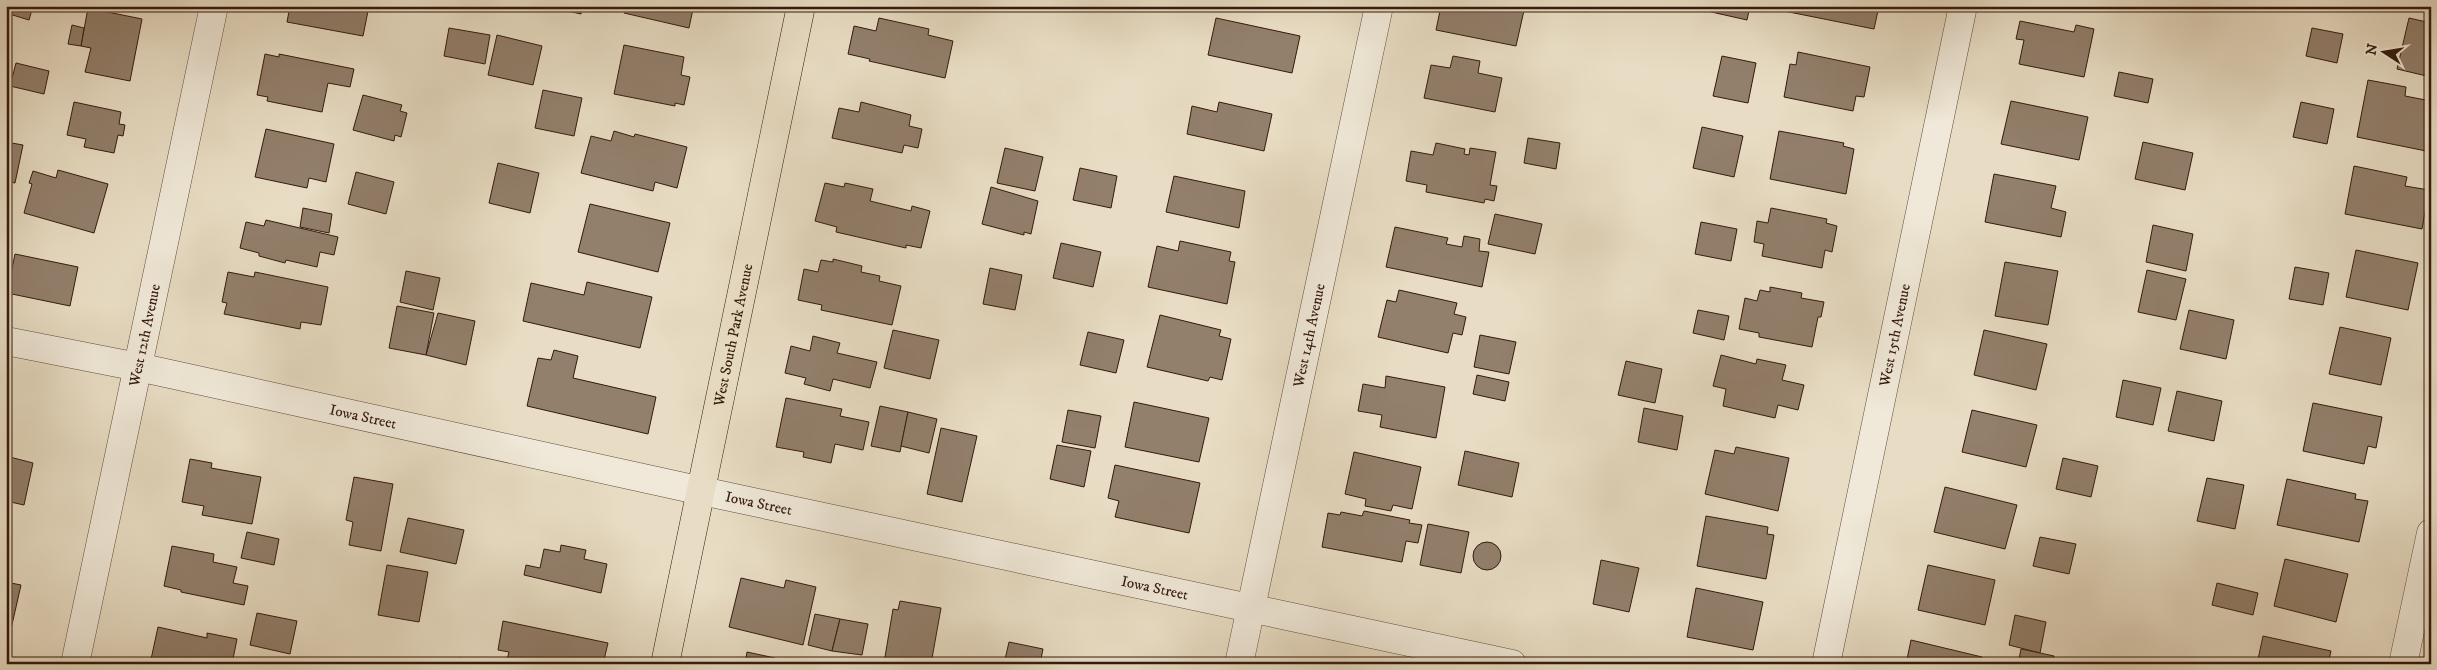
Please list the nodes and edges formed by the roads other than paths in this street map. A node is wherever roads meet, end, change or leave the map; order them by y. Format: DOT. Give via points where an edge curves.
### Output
graph roads {
  1 [pos="214,6"];
  2 [pos="801,6"];
  3 [pos="1378,6"];
  4 [pos="1963,6"];
  5 [pos="6,341"];
  6 [pos="138,367"];
  7 [pos="702,491"];
  8 [pos="2431,533"];
  9 [pos="1251,608"];
  10 [pos="75,664"];
  11 [pos="665,664"];
  12 [pos="1239,664"];
  13 [pos="1512,664"];
  14 [pos="1826,664"];
  15 [pos="2403,664"];
  1 -- 6 [label="street, West 12th Avenue"];
  2 -- 7 [label="main road, West South Park Avenue"];
  3 -- 9 [label="street, West 14th Avenue"];
  4 -- 14 [label="street, West 15th Avenue"];
  5 -- 6 [label="street, Iowa Street"];
  6 -- 7 [label="street, Iowa Street"];
  6 -- 10 [label="street, West 12th Avenue"];
  7 -- 9 [label="street, Iowa Street"];
  7 -- 11 [label="main road, West South Park Avenue"];
  8 -- 15 [label="street"];
  9 -- 12 [label="street, West 14th Avenue"];
  9 -- 13 [label="street, Iowa Street"];
}
